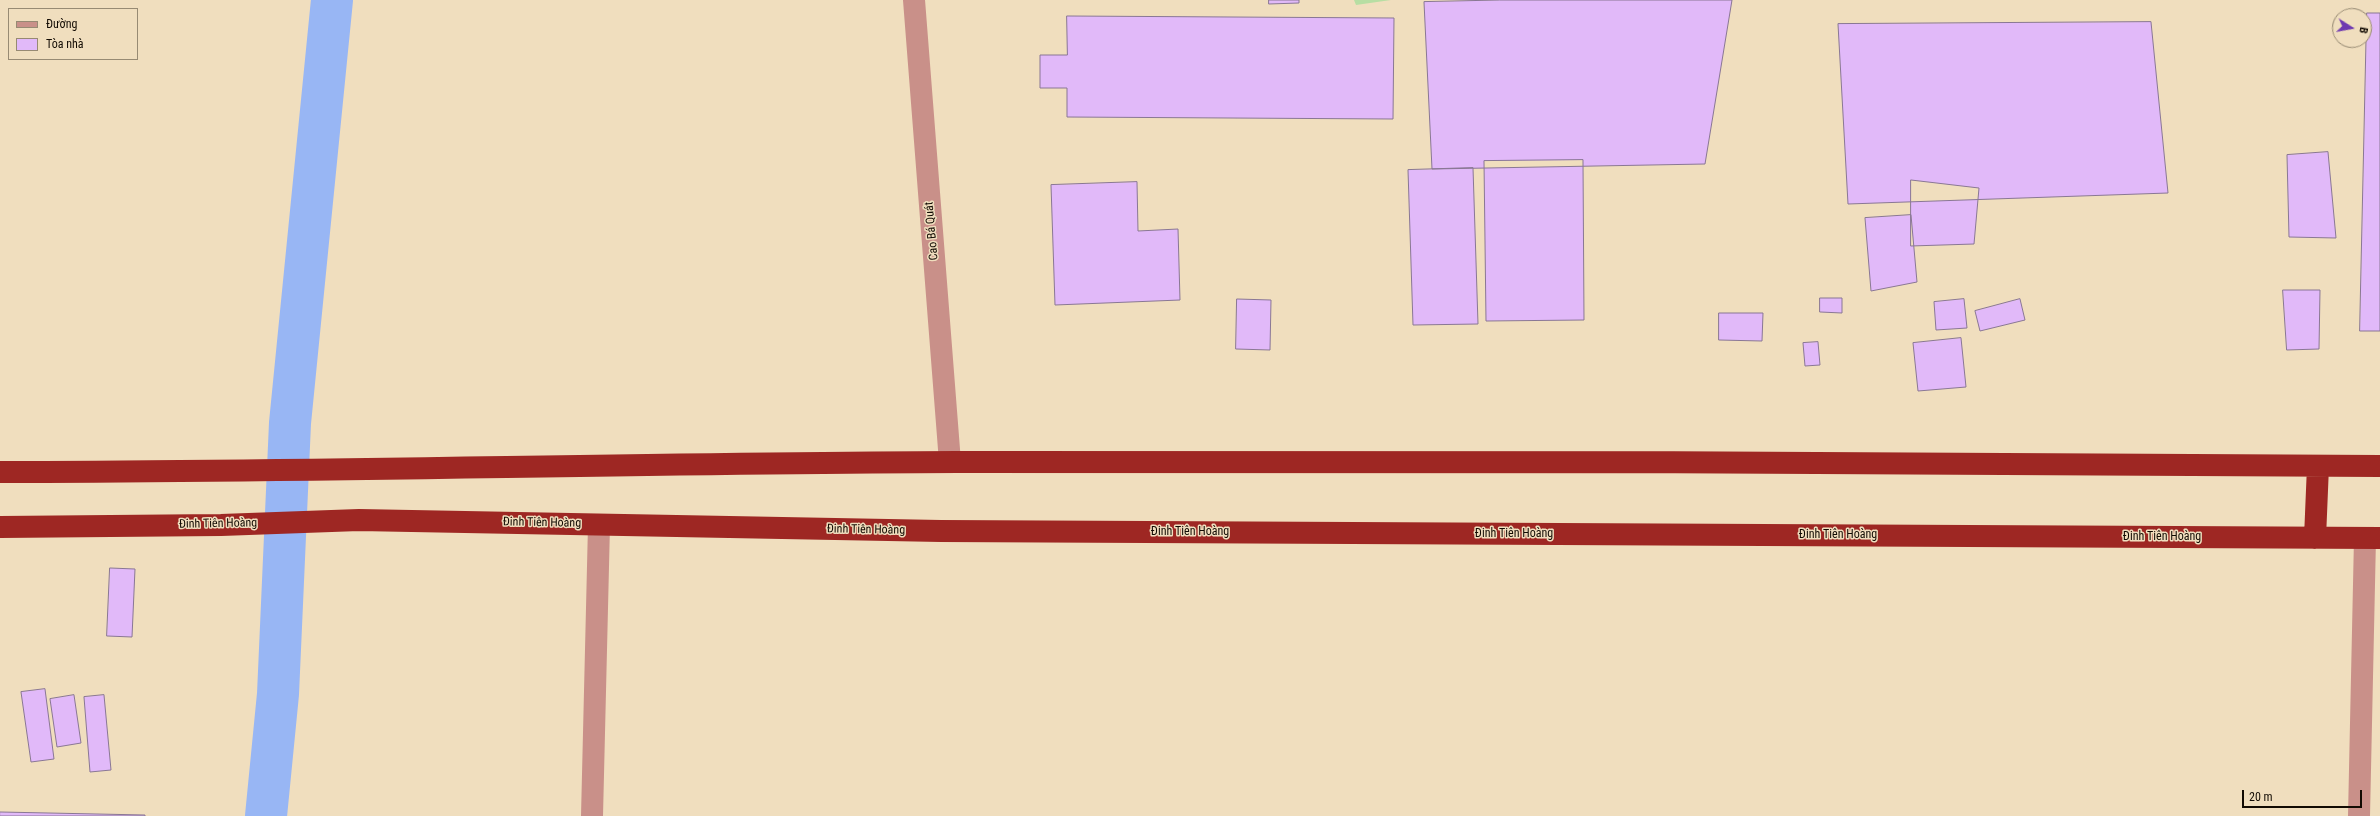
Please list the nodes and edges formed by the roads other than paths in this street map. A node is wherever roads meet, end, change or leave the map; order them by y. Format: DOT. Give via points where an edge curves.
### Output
graph roads {
  1 [pos="914,0"];
  2 [pos="950,462"];
  3 [pos="2318,466"];
  4 [pos="2380,466"];
  5 [pos="0,472"];
  6 [pos="599,525"];
  7 [pos="0,527"];
  8 [pos="2315,538"];
  9 [pos="2373,538"];
  10 [pos="592,816"];
  11 [pos="2359,816"];
  1 -- 2 [label="street, Cao Bá Quát"];
  2 -- 3 [label="highway" via="1675,461"];
  2 -- 5 [label="highway" via="211,472"];
  3 -- 4 [label="highway"];
  3 -- 8 [label="highway"];
  6 -- 7 [label="highway, Đinh Tiên Hoàng" via="359,520 221,525"];
  6 -- 8 [label="highway, Đinh Tiên Hoàng" via="941,531"];
  6 -- 10 [label="street"];
  8 -- 9 [label="highway, Đinh Tiên Hoàng"];
  9 -- 11 [label="street"];
}
